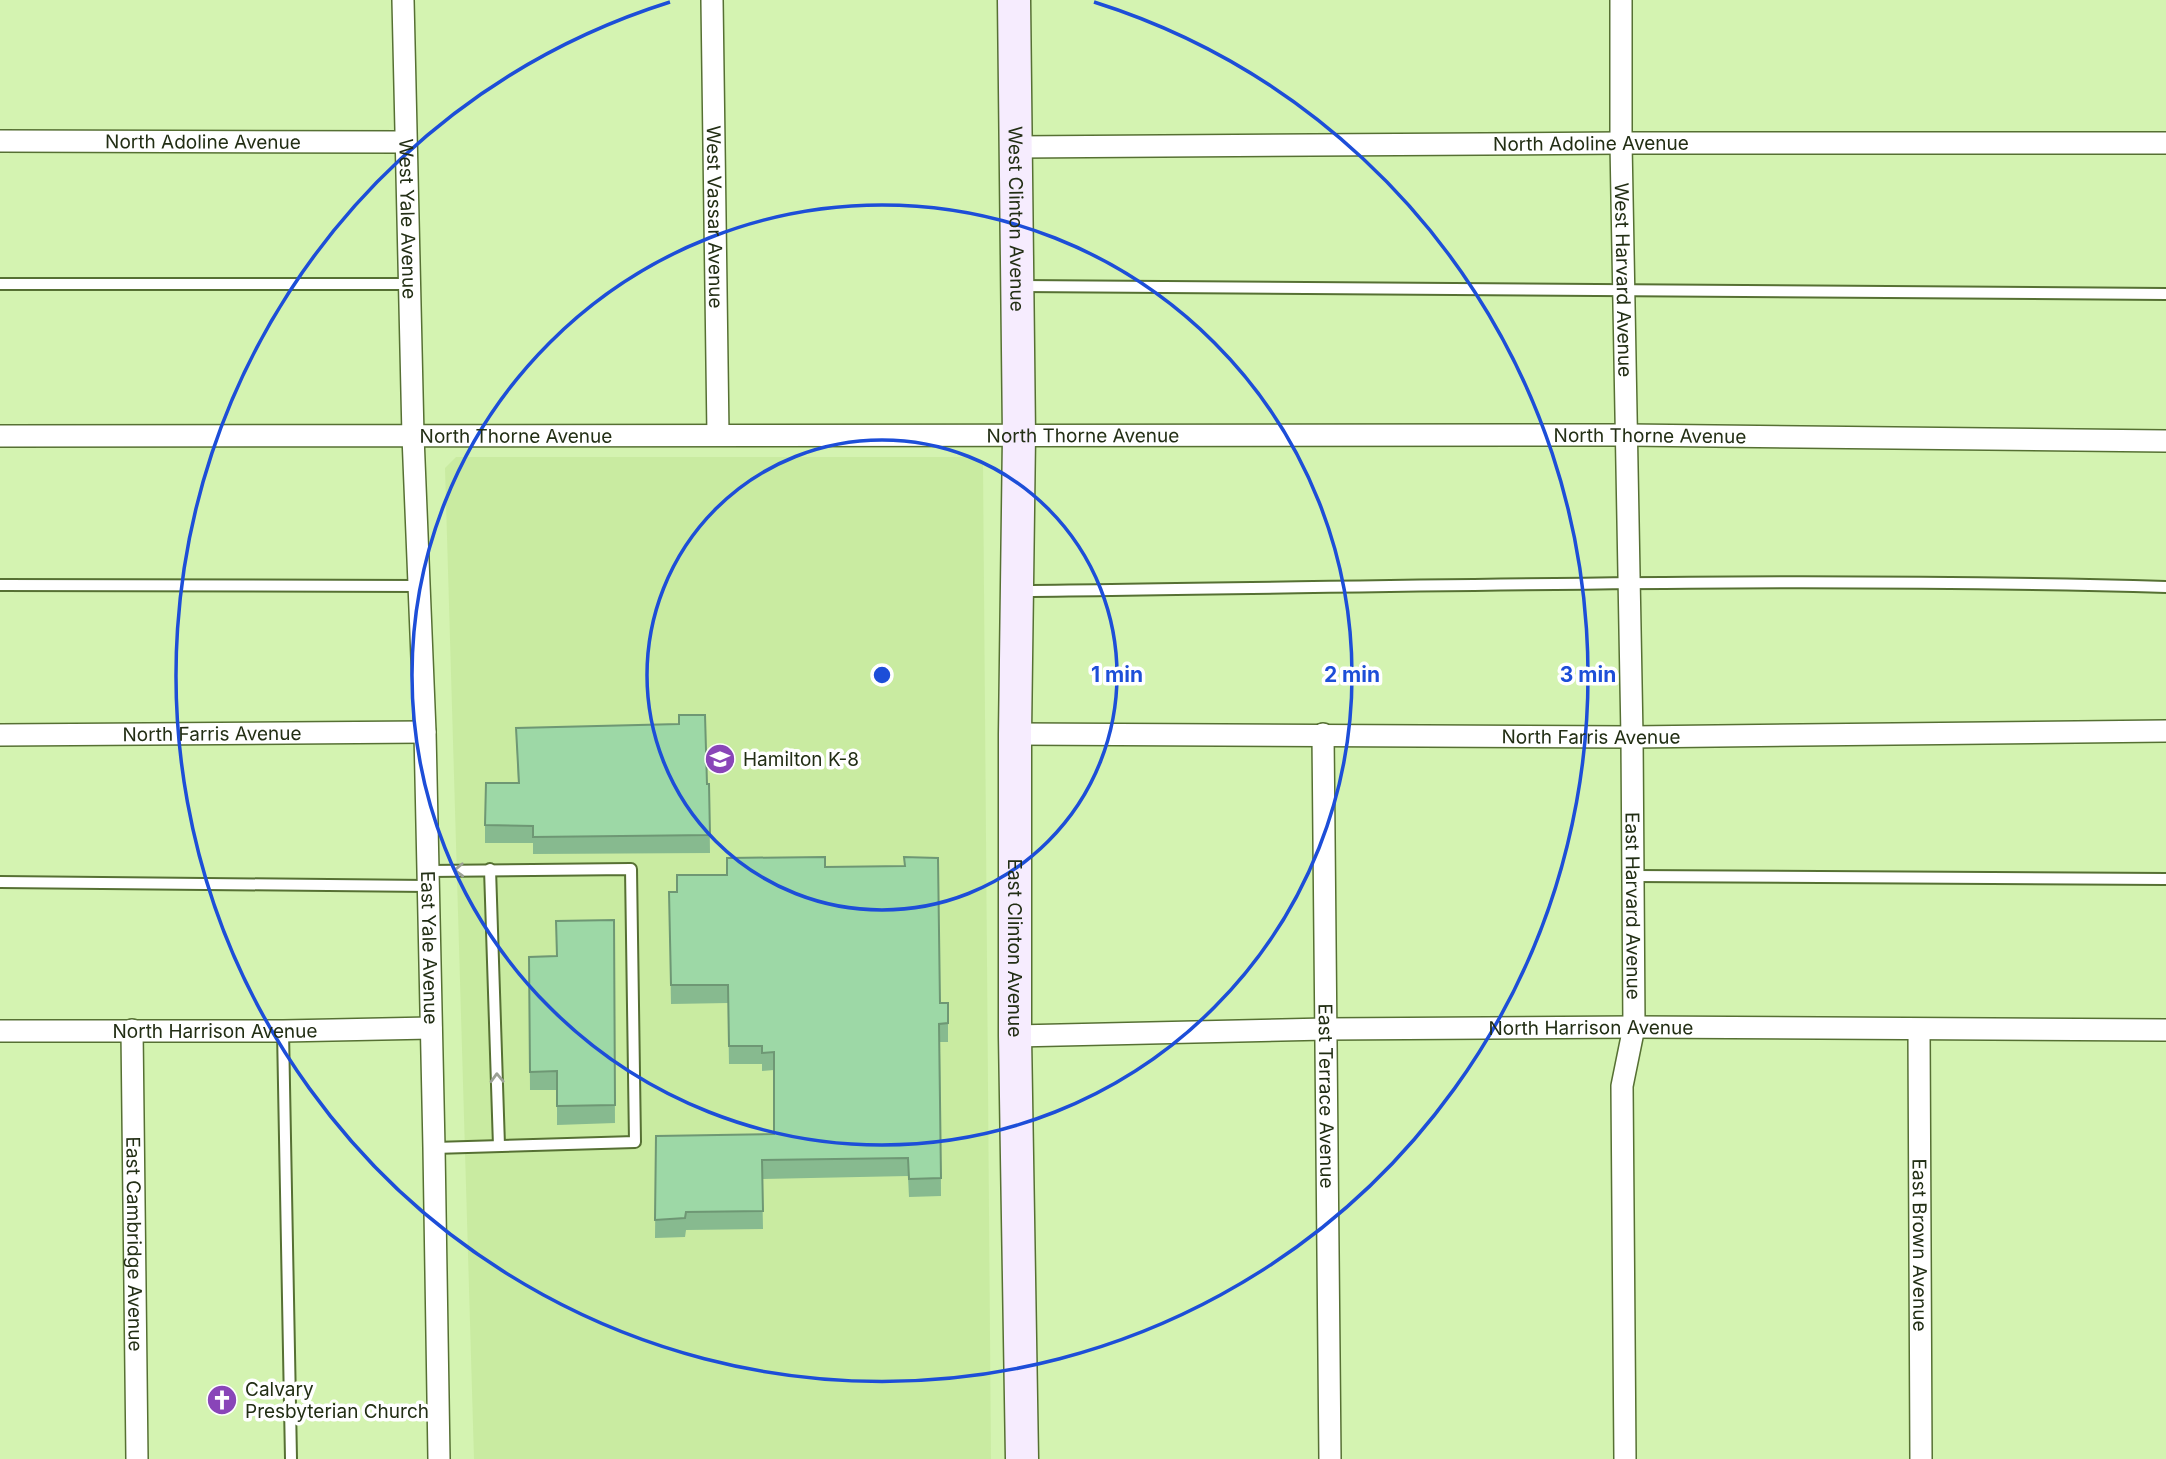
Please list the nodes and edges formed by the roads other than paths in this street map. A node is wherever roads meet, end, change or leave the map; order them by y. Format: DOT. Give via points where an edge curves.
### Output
graph roads {
  1 [pos="403,0"];
  2 [pos="712,0"];
  3 [pos="1014,0"];
  4 [pos="1621,0"];
  5 [pos="0,141"];
  6 [pos="405,142"];
  7 [pos="1621,143"];
  8 [pos="2166,143"];
  9 [pos="1015,147"];
  10 [pos="0,284"];
  11 [pos="409,284"];
  12 [pos="1017,286"];
  13 [pos="1624,289"];
  14 [pos="2166,294"];
  15 [pos="718,435"];
  16 [pos="1627,435"];
  17 [pos="0,436"];
  18 [pos="414,436"];
  19 [pos="1019,436"];
  20 [pos="2166,441"];
  21 [pos="1629,584"];
  22 [pos="0,586"];
  23 [pos="420,586"];
  24 [pos="2166,587"];
  25 [pos="1018,591"];
  26 [pos="2166,731"];
  27 [pos="425,732"];
  28 [pos="1015,734"];
  29 [pos="1323,734"];
  30 [pos="0,735"];
  31 [pos="1632,737"];
  32 [pos="490,869"];
  33 [pos="1633,877"];
  34 [pos="428,879"];
  35 [pos="2166,879"];
  36 [pos="0,882"];
  37 [pos="1634,1027"];
  38 [pos="431,1028"];
  39 [pos="1326,1029"];
  40 [pos="132,1030"];
  41 [pos="1919,1030"];
  42 [pos="2166,1030"];
  43 [pos="0,1031"];
  44 [pos="283,1031"];
  45 [pos="1015,1036"];
  46 [pos="499,1146"];
  47 [pos="434,1148"];
  48 [pos="136,1459"];
  49 [pos="291,1459"];
  50 [pos="439,1459"];
  51 [pos="1021,1459"];
  52 [pos="1330,1459"];
  53 [pos="1625,1459"];
  54 [pos="1921,1459"];
  1 -- 6 [label="street, West Yale Avenue"];
  2 -- 15 [label="street, West Vassar Avenue"];
  3 -- 9 [label="main road, West Clinton Avenue"];
  4 -- 7 [label="street, West Harvard Avenue"];
  5 -- 6 [label="street, North Adoline Avenue"];
  6 -- 11 [label="street, West Yale Avenue"];
  7 -- 8 [label="street, North Adoline Avenue"];
  7 -- 9 [label="street, North Adoline Avenue"];
  7 -- 13 [label="street, West Harvard Avenue"];
  9 -- 12 [label="main road, West Clinton Avenue"];
  10 -- 11 [label="lane"];
  11 -- 18 [label="street, West Yale Avenue"];
  12 -- 13 [label="lane"];
  12 -- 19 [label="main road, West Clinton Avenue"];
  13 -- 14 [label="lane"];
  13 -- 16 [label="street, West Harvard Avenue"];
  15 -- 18 [label="street, North Thorne Avenue"];
  15 -- 19 [label="street, North Thorne Avenue"];
  16 -- 19 [label="street, North Thorne Avenue"];
  16 -- 20 [label="street, North Thorne Avenue"];
  16 -- 21 [label="street, East Harvard Avenue"];
  17 -- 18 [label="street, North Thorne Avenue"];
  18 -- 23 [label="street, East Yale Avenue"];
  19 -- 25 [label="main road, East Clinton Avenue"];
  21 -- 24 [label="lane" via="1958,582"];
  21 -- 25 [label="lane"];
  21 -- 31 [label="street, East Harvard Avenue"];
  22 -- 23 [label="lane"];
  23 -- 27 [label="street, East Yale Avenue"];
  25 -- 28 [label="main road, East Clinton Avenue"];
  26 -- 31 [label="street, North Farris Avenue"];
  27 -- 30 [label="street, North Farris Avenue"];
  27 -- 34 [label="street, East Yale Avenue"];
  28 -- 29 [label="street, North Farris Avenue"];
  28 -- 45 [label="main road, East Clinton Avenue"];
  29 -- 31 [label="street, North Farris Avenue"];
  29 -- 39 [label="street, East Terrace Avenue"];
  31 -- 33 [label="street, East Harvard Avenue"];
  32 -- 34 [label="lane, one-way"];
  46 -- 32 [label="lane, one-way"];
  32 -- 46 [label="lane" via="631,869 635,1142"];
  33 -- 35 [label="lane"];
  33 -- 37 [label="street, East Harvard Avenue"];
  34 -- 36 [label="lane"];
  34 -- 38 [label="street, East Yale Avenue"];
  37 -- 39 [label="street, North Harrison Avenue"];
  37 -- 41 [label="street, North Harrison Avenue"];
  37 -- 53 [label="street, East Harvard Avenue" via="1622,1086"];
  38 -- 44 [label="street, North Harrison Avenue"];
  38 -- 47 [label="street, East Yale Avenue"];
  39 -- 45 [label="street, North Harrison Avenue"];
  39 -- 52 [label="street, East Terrace Avenue"];
  40 -- 43 [label="street, North Harrison Avenue"];
  40 -- 44 [label="street, North Harrison Avenue"];
  40 -- 48 [label="street, East Cambridge Avenue"];
  41 -- 42 [label="street, North Harrison Avenue"];
  41 -- 54 [label="street, East Brown Avenue"];
  44 -- 49 [label="lane"];
  45 -- 51 [label="main road, East Clinton Avenue"];
  46 -- 47 [label="lane"];
  47 -- 50 [label="street, East Yale Avenue"];
}
